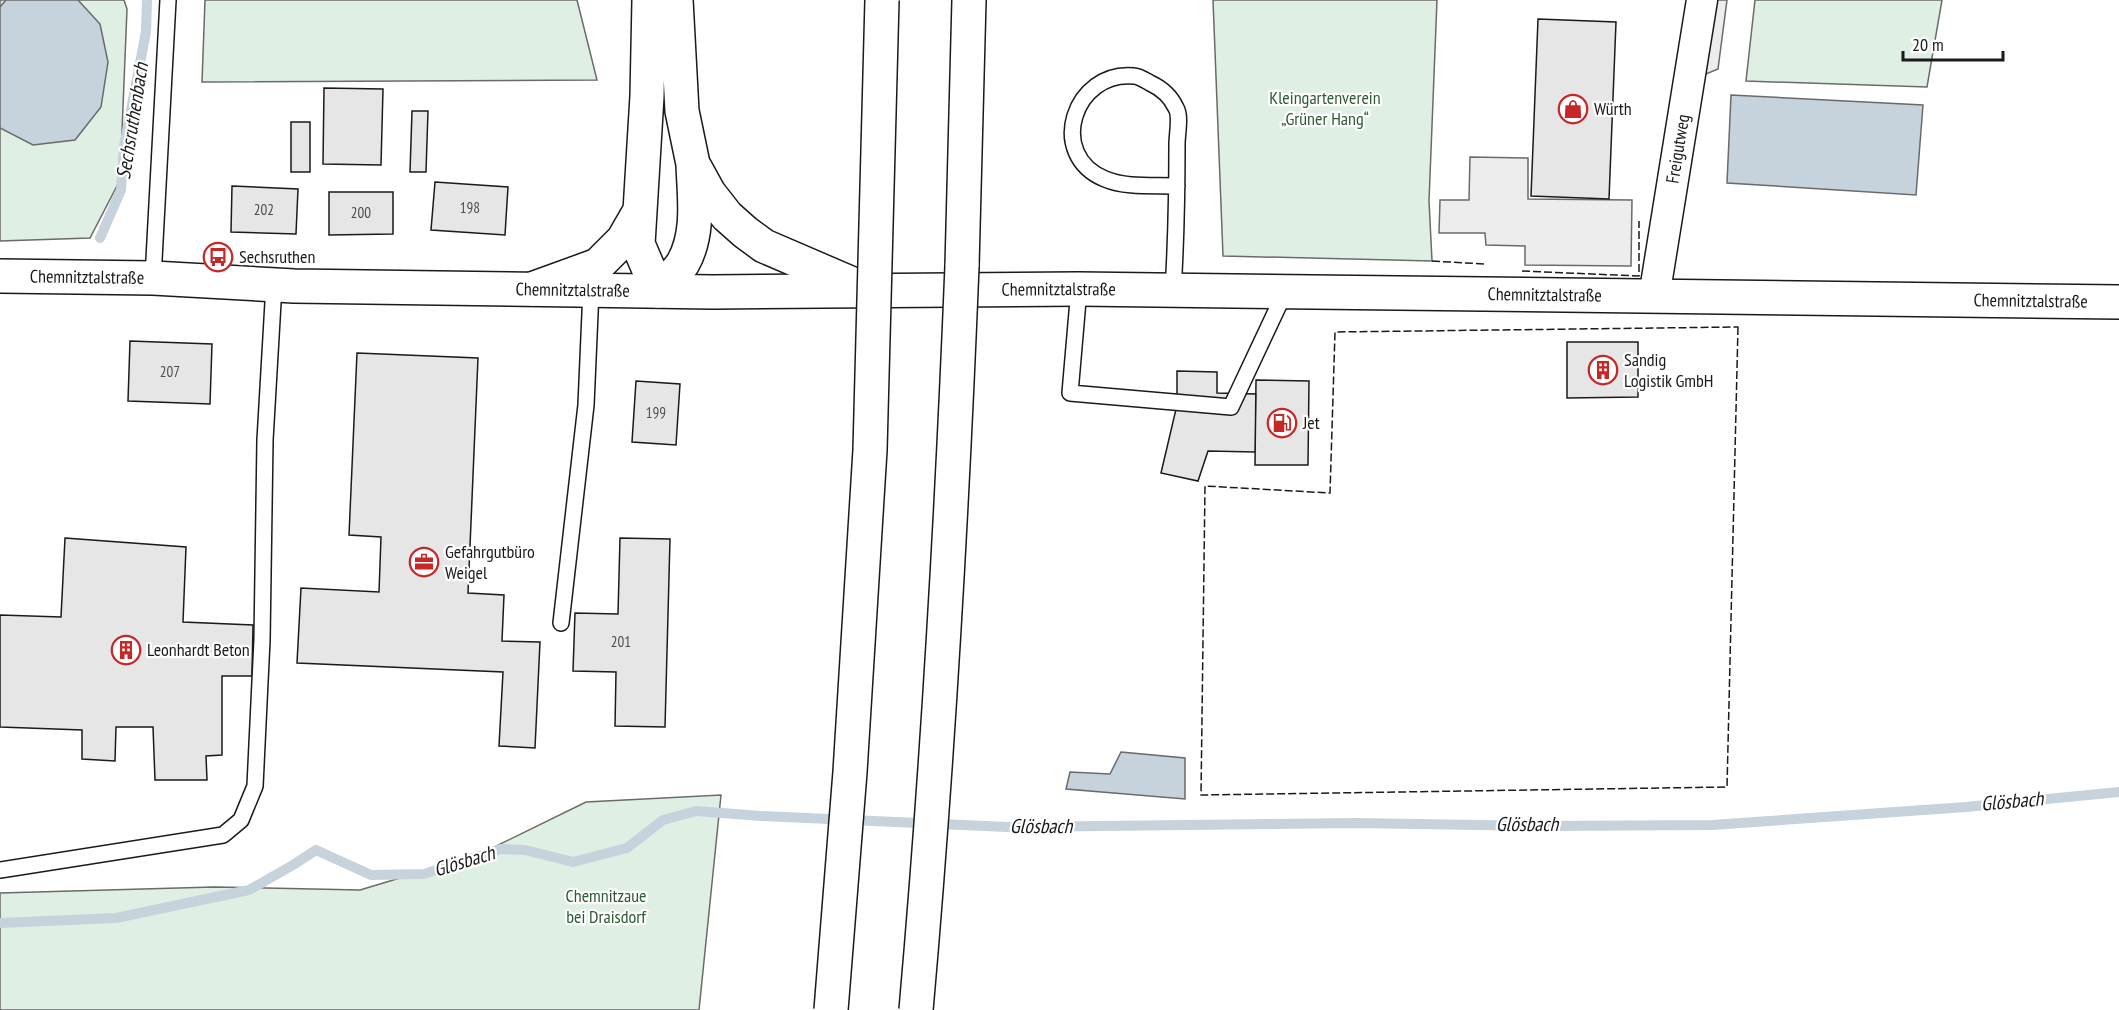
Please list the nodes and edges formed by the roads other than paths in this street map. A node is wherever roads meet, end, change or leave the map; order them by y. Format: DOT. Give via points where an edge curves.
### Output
graph roads {
  1 [pos="168,0"];
  2 [pos="649,0"];
  3 [pos="676,0"];
  4 [pos="882,0"];
  5 [pos="969,0"];
  6 [pos="1702,0"];
  7 [pos="693,164"];
  8 [pos="1177,186"];
  9 [pos="638,214"];
  10 [pos="0,276"];
  11 [pos="153,278"];
  12 [pos="274,285"];
  13 [pos="532,289"];
  14 [pos="1079,289"];
  15 [pos="591,290"];
  16 [pos="657,291"];
  17 [pos="1173,291"];
  18 [pos="872,292"];
  19 [pos="1285,292"];
  20 [pos="1654,297"];
  21 [pos="2119,303"];
  22 [pos="561,623"];
  23 [pos="0,870"];
  24 [pos="831,1010"];
  25 [pos="916,1010"];
  1 -- 11 [label="lane"];
  2 -- 9 [label="main road"];
  3 -- 7 [label="main road" via="682,111"];
  4 -- 24 [label="main road, bridge" via="870,450"];
  5 -- 25 [label="main road, bridge" via="955,453 933,820"];
  6 -- 20 [label="street, Freigutweg"];
  7 -- 16 [label="main road" via="695,215 690,246 682,264"];
  7 -- 18 [label="main road" via="727,216 754,239"];
  8 -- 8 [label="lane" via="1178,109 1161,88 1136,75 1110,78 1089,91 1075,110 1071,129 1074,148 1086,167 1113,181"];
  8 -- 17 [label="lane"];
  9 -- 13 [label="main road" via="623,240 598,265"];
  9 -- 16 [label="main road" via="638,244"];
  10 -- 11 [label="main road, Chemnitztalstraße"];
  11 -- 12 [label="main road, Chemnitztalstraße"];
  12 -- 13 [label="main road, Chemnitztalstraße"];
  12 -- 23 [label="lane" via="265,440 255,786 241,820 223,835"];
  13 -- 15 [label="main road, Chemnitztalstraße"];
  14 -- 17 [label="main road, Chemnitztalstraße"];
  14 -- 18 [label="main road, Chemnitztalstraße"];
  14 -- 19 [label="lane" via="1070,393 1231,407"];
  15 -- 16 [label="main road, Chemnitztalstraße"];
  15 -- 22 [label="lane" via="586,405"];
  16 -- 18 [label="main road, Chemnitztalstraße"];
  17 -- 19 [label="main road, Chemnitztalstraße"];
  19 -- 20 [label="main road, Chemnitztalstraße"];
  20 -- 21 [label="main road, Chemnitztalstraße"];
}
